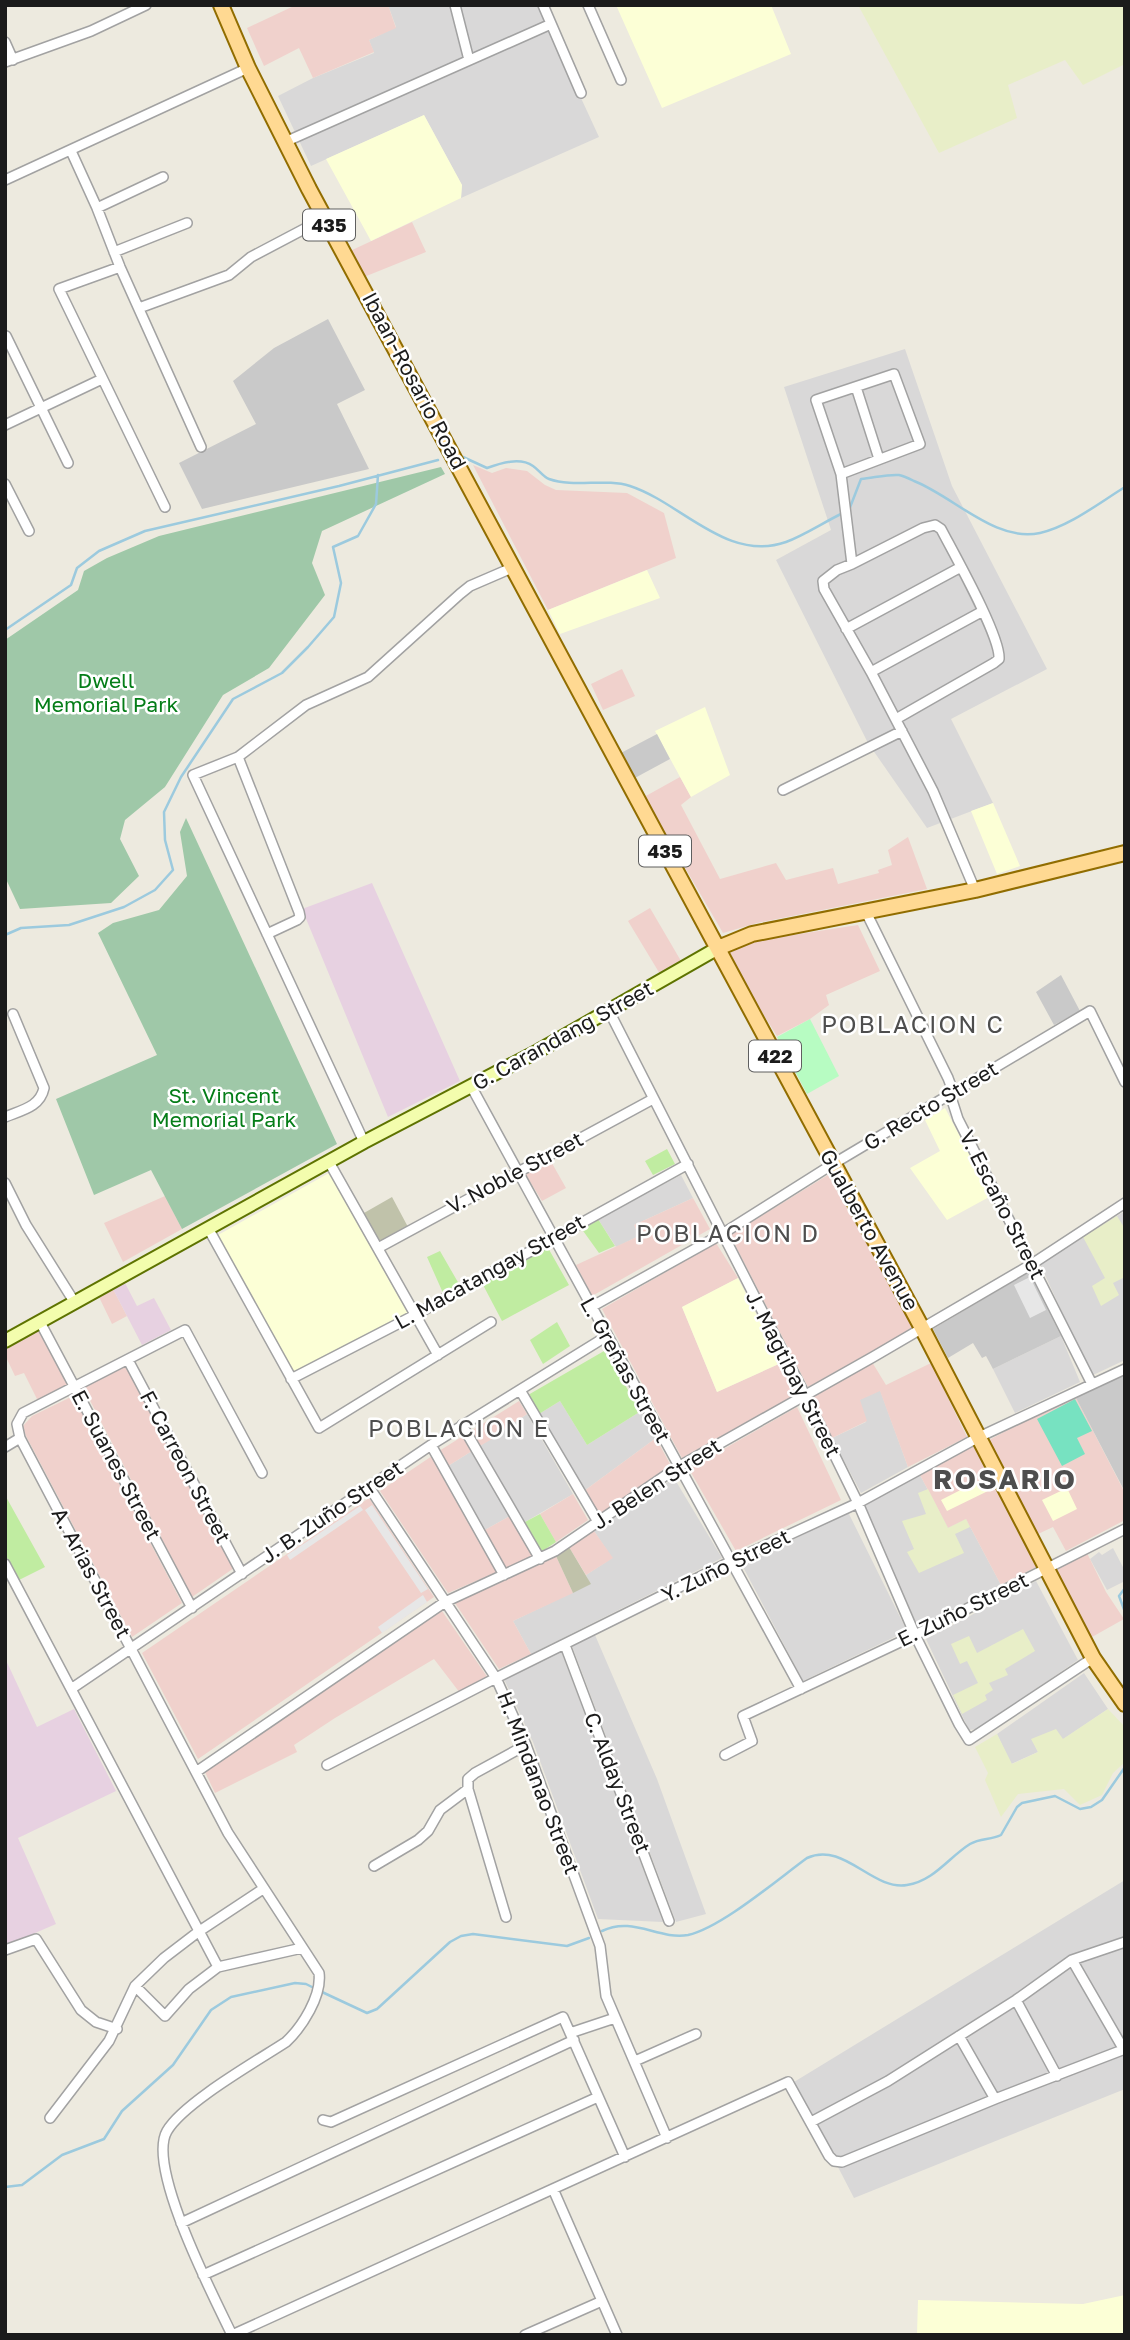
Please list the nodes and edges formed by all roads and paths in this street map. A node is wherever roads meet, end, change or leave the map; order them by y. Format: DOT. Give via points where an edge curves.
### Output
graph roads {
  1 [pos="146,5"];
  2 [pos="221,5"];
  3 [pos="455,5"];
  4 [pos="543,5"];
  5 [pos="588,5"];
  6 [pos="551,24"];
  7 [pos="5,42"];
  8 [pos="469,60"];
  9 [pos="9,61"];
  10 [pos="248,68"];
  11 [pos="621,80"];
  12 [pos="581,93"];
  13 [pos="285,142"];
  14 [pos="71,151"];
  15 [pos="163,177"];
  16 [pos="5,180"];
  17 [pos="97,208"];
  18 [pos="325,218"];
  19 [pos="187,223"];
  20 [pos="114,251"];
  21 [pos="120,267"];
  22 [pos="139,308"];
  23 [pos="6,336"];
  24 [pos="102,379"];
  25 [pos="856,387"];
  26 [pos="42,406"];
  27 [pos="5,425"];
  28 [pos="201,447"];
  29 [pos="879,459"];
  30 [pos="68,463"];
  31 [pos="841,474"];
  32 [pos="5,484"];
  33 [pos="165,507"];
  34 [pos="29,531"];
  35 [pos="852,564"];
  36 [pos="513,567"];
  37 [pos="961,568"];
  38 [pos="983,611"];
  39 [pos="846,629"];
  40 [pos="872,672"];
  41 [pos="896,719"];
  42 [pos="902,731"];
  43 [pos="613,754"];
  44 [pos="238,757"];
  45 [pos="783,790"];
  46 [pos="1125,853"];
  47 [pos="975,890"];
  48 [pos="866,912"];
  49 [pos="267,934"];
  50 [pos="718,948"];
  51 [pos="609,1011"];
  52 [pos="13,1014"];
  53 [pos="1125,1082"];
  54 [pos="471,1086"];
  55 [pos="950,1094"];
  56 [pos="653,1099"];
  57 [pos="5,1117"];
  58 [pos="364,1142"];
  59 [pos="329,1162"];
  60 [pos="688,1164"];
  61 [pos="833,1164"];
  62 [pos="516,1172"];
  63 [pos="5,1183"];
  64 [pos="1125,1203"];
  65 [pos="208,1228"];
  66 [pos="722,1234"];
  67 [pos="552,1238"];
  68 [pos="378,1248"];
  69 [pos="1032,1264"];
  70 [pos="75,1303"];
  71 [pos="591,1307"];
  72 [pos="415,1315"];
  73 [pos="40,1322"];
  74 [pos="491,1322"];
  75 [pos="922,1328"];
  76 [pos="607,1336"];
  77 [pos="5,1341"];
  78 [pos="438,1355"];
  79 [pos="128,1360"];
  80 [pos="1125,1369"];
  81 [pos="291,1379"];
  82 [pos="1092,1384"];
  83 [pos="75,1387"];
  84 [pos="520,1390"];
  85 [pos="805,1395"];
  86 [pos="462,1426"];
  87 [pos="979,1437"];
  88 [pos="20,1438"];
  89 [pos="431,1445"];
  90 [pos="5,1447"];
  91 [pos="678,1467"];
  92 [pos="262,1473"];
  93 [pos="369,1487"];
  94 [pos="858,1503"];
  95 [pos="598,1522"];
  96 [pos="1125,1529"];
  97 [pos="540,1559"];
  98 [pos="732,1561"];
  99 [pos="5,1564"];
  100 [pos="1048,1569"];
  101 [pos="242,1573"];
  102 [pos="503,1575"];
  103 [pos="445,1602"];
  104 [pos="192,1608"];
  105 [pos="915,1634"];
  106 [pos="565,1645"];
  107 [pos="132,1649"];
  108 [pos="1093,1658"];
  109 [pos="496,1678"];
  110 [pos="71,1689"];
  111 [pos="801,1689"];
  112 [pos="1125,1704"];
  113 [pos="526,1745"];
  114 [pos="725,1755"];
  115 [pos="327,1765"];
  116 [pos="195,1772"];
  117 [pos="468,1789"];
  118 [pos="374,1866"];
  119 [pos="263,1889"];
  120 [pos="506,1917"];
  121 [pos="669,1921"];
  122 [pos="198,1932"];
  123 [pos="1125,1942"];
  124 [pos="302,1948"];
  125 [pos="5,1950"];
  126 [pos="1072,1960"];
  127 [pos="218,1967"];
  128 [pos="135,1986"];
  129 [pos="1016,2000"];
  130 [pos="615,2018"];
  131 [pos="117,2029"];
  132 [pos="696,2034"];
  133 [pos="572,2036"];
  134 [pos="959,2036"];
  135 [pos="1124,2049"];
  136 [pos="635,2061"];
  137 [pos="1057,2076"];
  138 [pos="598,2097"];
  139 [pos="995,2098"];
  140 [pos="50,2118"];
  141 [pos="323,2120"];
  142 [pos="811,2122"];
  143 [pos="667,2138"];
  144 [pos="625,2157"];
  145 [pos="553,2189"];
  146 [pos="181,2223"];
  147 [pos="203,2274"];
  148 [pos="602,2301"];
  149 [pos="258,2324"];
  150 [pos="232,2335"];
  151 [pos="263,2335"];
  152 [pos="525,2335"];
  153 [pos="617,2335"];
  1 -- 9 [label="street"];
  2 -- 10 [label="main road, Ibaan-Rosario Road / 435"];
  3 -- 8 [label="street"];
  4 -- 6 [label="street"];
  5 -- 11 [label="street"];
  6 -- 8 [label="street"];
  6 -- 12 [label="street"];
  7 -- 9 [label="street"];
  8 -- 13 [label="street"];
  10 -- 13 [label="main road, Ibaan-Rosario Road / 435"];
  10 -- 14 [label="street"];
  13 -- 18 [label="main road, Ibaan-Rosario Road / 435"];
  14 -- 16 [label="street"];
  14 -- 17 [label="street"];
  15 -- 17 [label="street"];
  17 -- 20 [label="street"];
  18 -- 22 [label="street" via="251,257 229,275"];
  18 -- 36 [label="main road, Ibaan-Rosario Road / 435"];
  19 -- 20 [label="street"];
  20 -- 21 [label="street"];
  21 -- 22 [label="street"];
  21 -- 24 [label="street" via="59,289"];
  22 -- 28 [label="street"];
  23 -- 26 [label="street"];
  24 -- 26 [label="street"];
  24 -- 33 [label="street"];
  25 -- 29 [label="street"];
  25 -- 29 [label="street" via="894,374 920,444"];
  25 -- 31 [label="street" via="816,400"];
  26 -- 27 [label="street"];
  26 -- 30 [label="street"];
  29 -- 31 [label="street"];
  31 -- 35 [label="street"];
  32 -- 34 [label="street"];
  35 -- 37 [label="street" via="935,525"];
  35 -- 39 [label="street" via="823,581"];
  36 -- 43 [label="main road, Ibaan-Rosario Road / 435"];
  36 -- 44 [label="street" via="470,586 377,671 306,705"];
  37 -- 38 [label="street"];
  37 -- 39 [label="street"];
  38 -- 40 [label="street"];
  38 -- 41 [label="street" via="999,659"];
  39 -- 40 [label="street"];
  40 -- 41 [label="street"];
  41 -- 42 [label="street"];
  42 -- 45 [label="street"];
  42 -- 47 [label="street" via="939,803"];
  43 -- 50 [label="main road, Gualberto Avenue / 435"];
  44 -- 49 [label="street" via="300,916"];
  44 -- 49 [label="street" via="193,775"];
  46 -- 47 [label="main road, G. Carandang Street"];
  47 -- 48 [label="main road, G. Carandang Street"];
  48 -- 50 [label="main road, G. Carandang Street" via="752,934"];
  48 -- 55 [label="street, V. Escaño Street" via="948,1078"];
  49 -- 58 [label="street"];
  50 -- 51 [label="main road, G. Carandang Street"];
  50 -- 61 [label="main road, Gualberto Avenue / 422"];
  51 -- 54 [label="main road, G. Carandang Street"];
  51 -- 56 [label="street, J. Magtibay Street"];
  52 -- 57 [label="street" via="44,1087 42,1098 34,1105"];
  53 -- 55 [label="street, G. Recto Street" via="1090,1011"];
  54 -- 58 [label="main road, G. Carandang Street"];
  54 -- 62 [label="street, L. Greñas Street"];
  55 -- 61 [label="street, G. Recto Street"];
  55 -- 69 [label="street, V. Escaño Street" via="958,1119"];
  56 -- 60 [label="street, J. Magtibay Street"];
  56 -- 62 [label="street, V. Noble Street"];
  58 -- 59 [label="main road, G. Carandang Street"];
  59 -- 65 [label="main road, G. Carandang Street"];
  59 -- 68 [label="street"];
  60 -- 66 [label="street, J. Magtibay Street"];
  60 -- 67 [label="street, L. Macatangay Street"];
  61 -- 66 [label="street, G. Recto Street"];
  61 -- 75 [label="main road, Gualberto Avenue / 422"];
  62 -- 67 [label="street, L. Greñas Street"];
  62 -- 68 [label="street, V. Noble Street"];
  63 -- 70 [label="street"];
  64 -- 69 [label="street, J. Belen Street"];
  65 -- 70 [label="main road, G. Carandang Street"];
  65 -- 81 [label="street"];
  66 -- 71 [label="street, G. Recto Street"];
  66 -- 85 [label="street, J. Magtibay Street"];
  67 -- 71 [label="street, L. Greñas Street"];
  67 -- 72 [label="street, L. Macatangay Street"];
  68 -- 72 [label="street"];
  69 -- 75 [label="street, J. Belen Street"];
  69 -- 82 [label="street, V. Escaño Street"];
  70 -- 73 [label="main road, G. Carandang Street"];
  71 -- 76 [label="street, L. Greñas Street"];
  72 -- 78 [label="street"];
  72 -- 81 [label="street, L. Macatangay Street"];
  73 -- 77 [label="main road, G. Carandang Street"];
  73 -- 83 [label="street, E. Suanes Street"];
  74 -- 78 [label="street"];
  75 -- 85 [label="street, J. Belen Street"];
  75 -- 87 [label="main road, Gualberto Avenue / 422"];
  76 -- 84 [label="street, J. B. Zuño Street"];
  76 -- 91 [label="street, L. Greñas Street"];
  78 -- 81 [label="street" via="319,1428"];
  79 -- 83 [label="street"];
  79 -- 92 [label="street" via="184,1330"];
  79 -- 101 [label="street, F. Carreon Street"];
  80 -- 82 [label="street, Y. Zuño Street"];
  82 -- 87 [label="street, Y. Zuño Street"];
  83 -- 88 [label="street" via="23,1413 17,1424"];
  83 -- 104 [label="street, E. Suanes Street"];
  84 -- 86 [label="street, J. B. Zuño Street"];
  84 -- 95 [label="street"];
  85 -- 91 [label="street, J. Belen Street"];
  85 -- 94 [label="street, J. Magtibay Street"];
  86 -- 89 [label="street, J. B. Zuño Street"];
  86 -- 97 [label="street"];
  87 -- 94 [label="street, Y. Zuño Street"];
  87 -- 100 [label="main road, Gualberto Avenue / 422"];
  88 -- 90 [label="street"];
  88 -- 107 [label="street, A. Arias Street"];
  89 -- 93 [label="street, J. B. Zuño Street"];
  89 -- 102 [label="street"];
  91 -- 95 [label="street, J. Belen Street"];
  91 -- 98 [label="street, L. Greñas Street"];
  93 -- 101 [label="street, J. B. Zuño Street"];
  93 -- 103 [label="street, H. Mindanao Street"];
  94 -- 98 [label="street, Y. Zuño Street"];
  94 -- 105 [label="street, J. Magtibay Street"];
  95 -- 97 [label="street, J. Belen Street"];
  96 -- 100 [label="street, E. Zuño Street"];
  97 -- 102 [label="street, J. Belen Street"];
  98 -- 106 [label="street, Y. Zuño Street"];
  98 -- 111 [label="street, L. Greñas Street"];
  99 -- 110 [label="street"];
  100 -- 105 [label="street, E. Zuño Street"];
  100 -- 108 [label="main road, Gualberto Avenue / 422"];
  101 -- 104 [label="street, J. B. Zuño Street"];
  102 -- 103 [label="street, J. Belen Street"];
  103 -- 109 [label="street, H. Mindanao Street"];
  103 -- 116 [label="street, J. Belen Street"];
  104 -- 107 [label="street, J. B. Zuño Street"];
  105 -- 108 [label="street, J. Magtibay Street" via="969,1740"];
  105 -- 111 [label="street, E. Zuño Street"];
  106 -- 109 [label="street, Y. Zuño Street"];
  106 -- 121 [label="street, C. Alday Street"];
  107 -- 110 [label="street, J. B. Zuño Street"];
  107 -- 116 [label="street, A. Arias Street"];
  108 -- 112 [label="main road, Gualberto Avenue / 422"];
  109 -- 113 [label="street, H. Mindanao Street"];
  109 -- 115 [label="street, Y. Zuño Street"];
  110 -- 122 [label="street"];
  111 -- 114 [label="street, E. Zuño Street" via="743,1716 752,1741"];
  113 -- 117 [label="street" via="475,1773 468,1779"];
  113 -- 130 [label="street, H. Mindanao Street" via="600,1946 606,1996"];
  116 -- 119 [label="street, A. Arias Street"];
  117 -- 118 [label="street" via="440,1810 418,1840"];
  117 -- 120 [label="street"];
  119 -- 122 [label="street"];
  119 -- 124 [label="street, A. Arias Street"];
  122 -- 127 [label="street"];
  122 -- 128 [label="street"];
  123 -- 126 [label="street"];
  124 -- 127 [label="street"];
  124 -- 146 [label="street, A. Arias Street" via="316,1968 320,1984 297,2032 191,2105 167,2131 163,2161"];
  125 -- 131 [label="street" via="36,1939 81,2010 96,2022"];
  126 -- 129 [label="street"];
  126 -- 135 [label="street"];
  127 -- 128 [label="street" via="189,1989 165,2016"];
  128 -- 131 [label="street"];
  129 -- 134 [label="street"];
  129 -- 137 [label="street"];
  130 -- 133 [label="street"];
  130 -- 136 [label="street, H. Mindanao Street"];
  131 -- 140 [label="street"];
  132 -- 136 [label="street"];
  133 -- 138 [label="street"];
  133 -- 141 [label="street" via="563,2017 331,2122"];
  133 -- 146 [label="street"];
  134 -- 139 [label="street"];
  134 -- 142 [label="street"];
  135 -- 137 [label="street"];
  136 -- 143 [label="street, H. Mindanao Street"];
  137 -- 139 [label="street"];
  138 -- 144 [label="street"];
  138 -- 147 [label="street"];
  139 -- 142 [label="street" via="842,2162 829,2156"];
  142 -- 143 [label="street" via="788,2082"];
  143 -- 144 [label="street"];
  144 -- 145 [label="street"];
  145 -- 148 [label="street"];
  145 -- 149 [label="street"];
  146 -- 147 [label="street"];
  147 -- 150 [label="street"];
  148 -- 152 [label="street"];
  148 -- 153 [label="street"];
  149 -- 150 [label="street"];
  149 -- 151 [label="street"];
}
